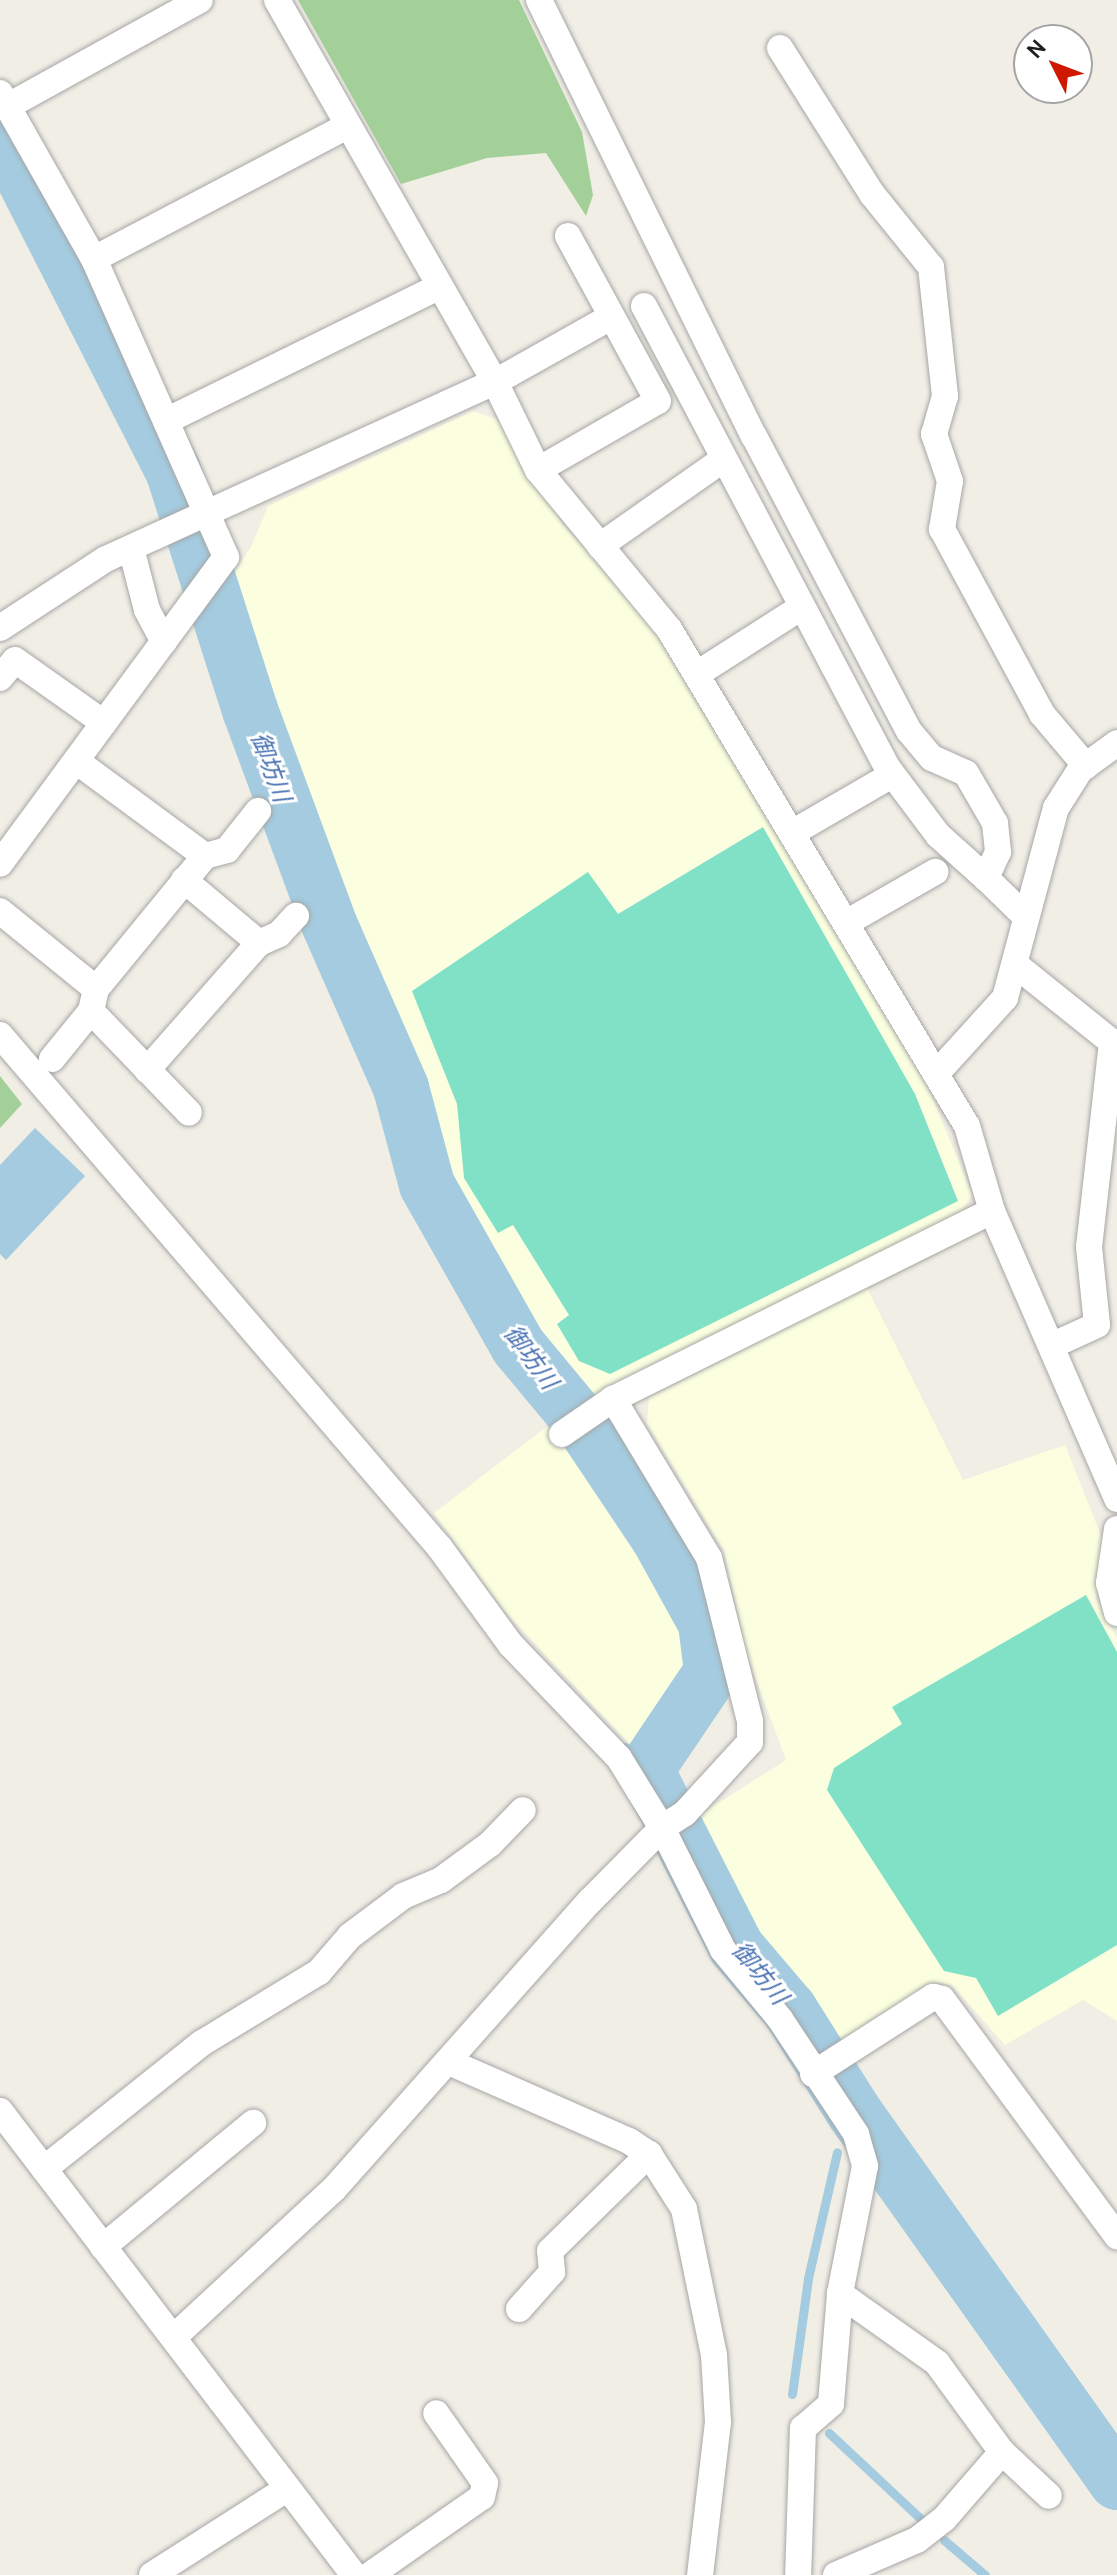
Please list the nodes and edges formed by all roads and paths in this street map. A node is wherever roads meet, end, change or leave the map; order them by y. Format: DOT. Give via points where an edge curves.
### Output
graph roads {
  1 [pos="200,0"];
  2 [pos="277,0"];
  3 [pos="539,0"];
  4 [pos="780,48"];
  5 [pos="4,100"];
  6 [pos="347,126"];
  7 [pos="568,236"];
  8 [pos="94,259"];
  9 [pos="438,287"];
  10 [pos="644,306"];
  11 [pos="611,317"];
  12 [pos="495,382"];
  13 [pos="168,420"];
  14 [pos="724,459"];
  15 [pos="538,470"];
  16 [pos="196,518"];
  17 [pos="600,546"];
  18 [pos="131,548"];
  19 [pos="791,614"];
  20 [pos="0,628"];
  21 [pos="164,642"];
  22 [pos="697,674"];
  23 [pos="0,678"];
  24 [pos="104,723"];
  25 [pos="1117,743"];
  26 [pos="76,761"];
  27 [pos="1086,766"];
  28 [pos="880,782"];
  29 [pos="258,811"];
  30 [pos="792,833"];
  31 [pos="205,856"];
  32 [pos="0,864"];
  33 [pos="935,872"];
  34 [pos="986,878"];
  35 [pos="184,880"];
  36 [pos="0,911"];
  37 [pos="296,916"];
  38 [pos="1025,916"];
  39 [pos="846,923"];
  40 [pos="259,943"];
  41 [pos="1017,966"];
  42 [pos="94,1000"];
  43 [pos="0,1035"];
  44 [pos="52,1059"];
  45 [pos="147,1070"];
  46 [pos="936,1074"];
  47 [pos="189,1113"];
  48 [pos="992,1211"];
  49 [pos="1053,1345"];
  50 [pos="605,1405"];
  51 [pos="562,1434"];
  52 [pos="1117,1499"];
  53 [pos="1117,1529"];
  54 [pos="1114,1553"];
  55 [pos="1117,1613"];
  56 [pos="523,1810"];
  57 [pos="671,1822"];
  58 [pos="449,2062"];
  59 [pos="821,2068"];
  60 [pos="0,2111"];
  61 [pos="253,2123"];
  62 [pos="649,2154"];
  63 [pos="44,2169"];
  64 [pos="1117,2236"];
  65 [pos="103,2247"];
  66 [pos="840,2294"];
  67 [pos="519,2309"];
  68 [pos="174,2337"];
  69 [pos="436,2413"];
  70 [pos="1002,2452"];
  71 [pos="288,2488"];
  72 [pos="1049,2496"];
  73 [pos="879,2567"];
  74 [pos="152,2575"];
  75 [pos="354,2575"];
  76 [pos="370,2575"];
  77 [pos="700,2575"];
  78 [pos="798,2575"];
  79 [pos="836,2575"];
  1 -- 5 [label="street"];
  2 -- 6 [label="street"];
  3 -- 34 [label="street" via="754,436 909,731 932,758 966,773 995,823 998,852"];
  4 -- 27 [label="street" via="872,194 931,267 945,396 934,434 950,481 942,529 1042,714"];
  5 -- 8 [label="street"];
  6 -- 8 [label="street"];
  6 -- 9 [label="street"];
  7 -- 11 [label="street"];
  8 -- 13 [label="street"];
  9 -- 12 [label="street"];
  9 -- 13 [label="street"];
  10 -- 14 [label="street"];
  11 -- 12 [label="street"];
  11 -- 15 [label="street" via="658,401"];
  12 -- 15 [label="street"];
  12 -- 16 [label="street"];
  13 -- 16 [label="street"];
  14 -- 17 [label="street"];
  14 -- 34 [label="street" via="887,767 938,835"];
  15 -- 17 [label="street"];
  16 -- 18 [label="street"];
  16 -- 21 [label="street" via="226,557"];
  17 -- 22 [label="street" via="669,629"];
  18 -- 20 [label="street"];
  18 -- 21 [label="street" via="147,610"];
  19 -- 22 [label="street"];
  21 -- 24 [label="street"];
  22 -- 30 [label="street"];
  23 -- 24 [label="street" via="15,660"];
  24 -- 26 [label="street"];
  25 -- 27 [label="street"];
  26 -- 31 [label="street"];
  26 -- 32 [label="street"];
  27 -- 38 [label="street" via="1056,808"];
  28 -- 30 [label="street"];
  29 -- 31 [label="street" via="227,850"];
  30 -- 39 [label="street"];
  31 -- 35 [label="street"];
  33 -- 39 [label="street"];
  34 -- 38 [label="street"];
  35 -- 40 [label="street"];
  35 -- 42 [label="street"];
  36 -- 42 [label="street"];
  37 -- 40 [label="street" via="279,934"];
  38 -- 41 [label="street"];
  39 -- 46 [label="street"];
  40 -- 45 [label="street"];
  41 -- 46 [label="street" via="1005,998"];
  41 -- 49 [label="street" via="1112,1042 1089,1247 1097,1325"];
  42 -- 44 [label="street"];
  42 -- 45 [label="street"];
  43 -- 57 [label="street" via="440,1548 511,1645 619,1758"];
  45 -- 47 [label="street"];
  46 -- 48 [label="street" via="967,1126"];
  48 -- 49 [label="street"];
  48 -- 50 [label="street"];
  49 -- 52 [label="street"];
  50 -- 51 [label="street"];
  50 -- 57 [label="street" via="709,1558 750,1721 744,1750"];
  53 -- 54 [label="street"];
  54 -- 55 [label="street" via="1109,1583"];
  56 -- 63 [label="street" via="490,1844 441,1880 403,1896 350,1936 319,1972 202,2043"];
  57 -- 58 [label="street"];
  57 -- 59 [label="street" via="723,1950"];
  58 -- 62 [label="street"];
  58 -- 68 [label="street" via="334,2189"];
  59 -- 64 [label="street" via="933,1997 942,1999"];
  59 -- 66 [label="street" via="856,2134 865,2166"];
  60 -- 63 [label="street"];
  61 -- 65 [label="street"];
  62 -- 67 [label="street" via="550,2251 552,2272"];
  62 -- 77 [label="street" via="684,2209 714,2355 718,2422"];
  63 -- 65 [label="street"];
  65 -- 68 [label="street"];
  66 -- 70 [label="street" via="937,2363"];
  66 -- 78 [label="street" via="831,2404 803,2428"];
  68 -- 71 [label="street"];
  69 -- 76 [label="street" via="485,2483 482,2497"];
  70 -- 72 [label="street"];
  70 -- 73 [label="street" via="944,2519"];
  71 -- 74 [label="street"];
  71 -- 75 [label="street"];
  73 -- 79 [label="street"];
}
